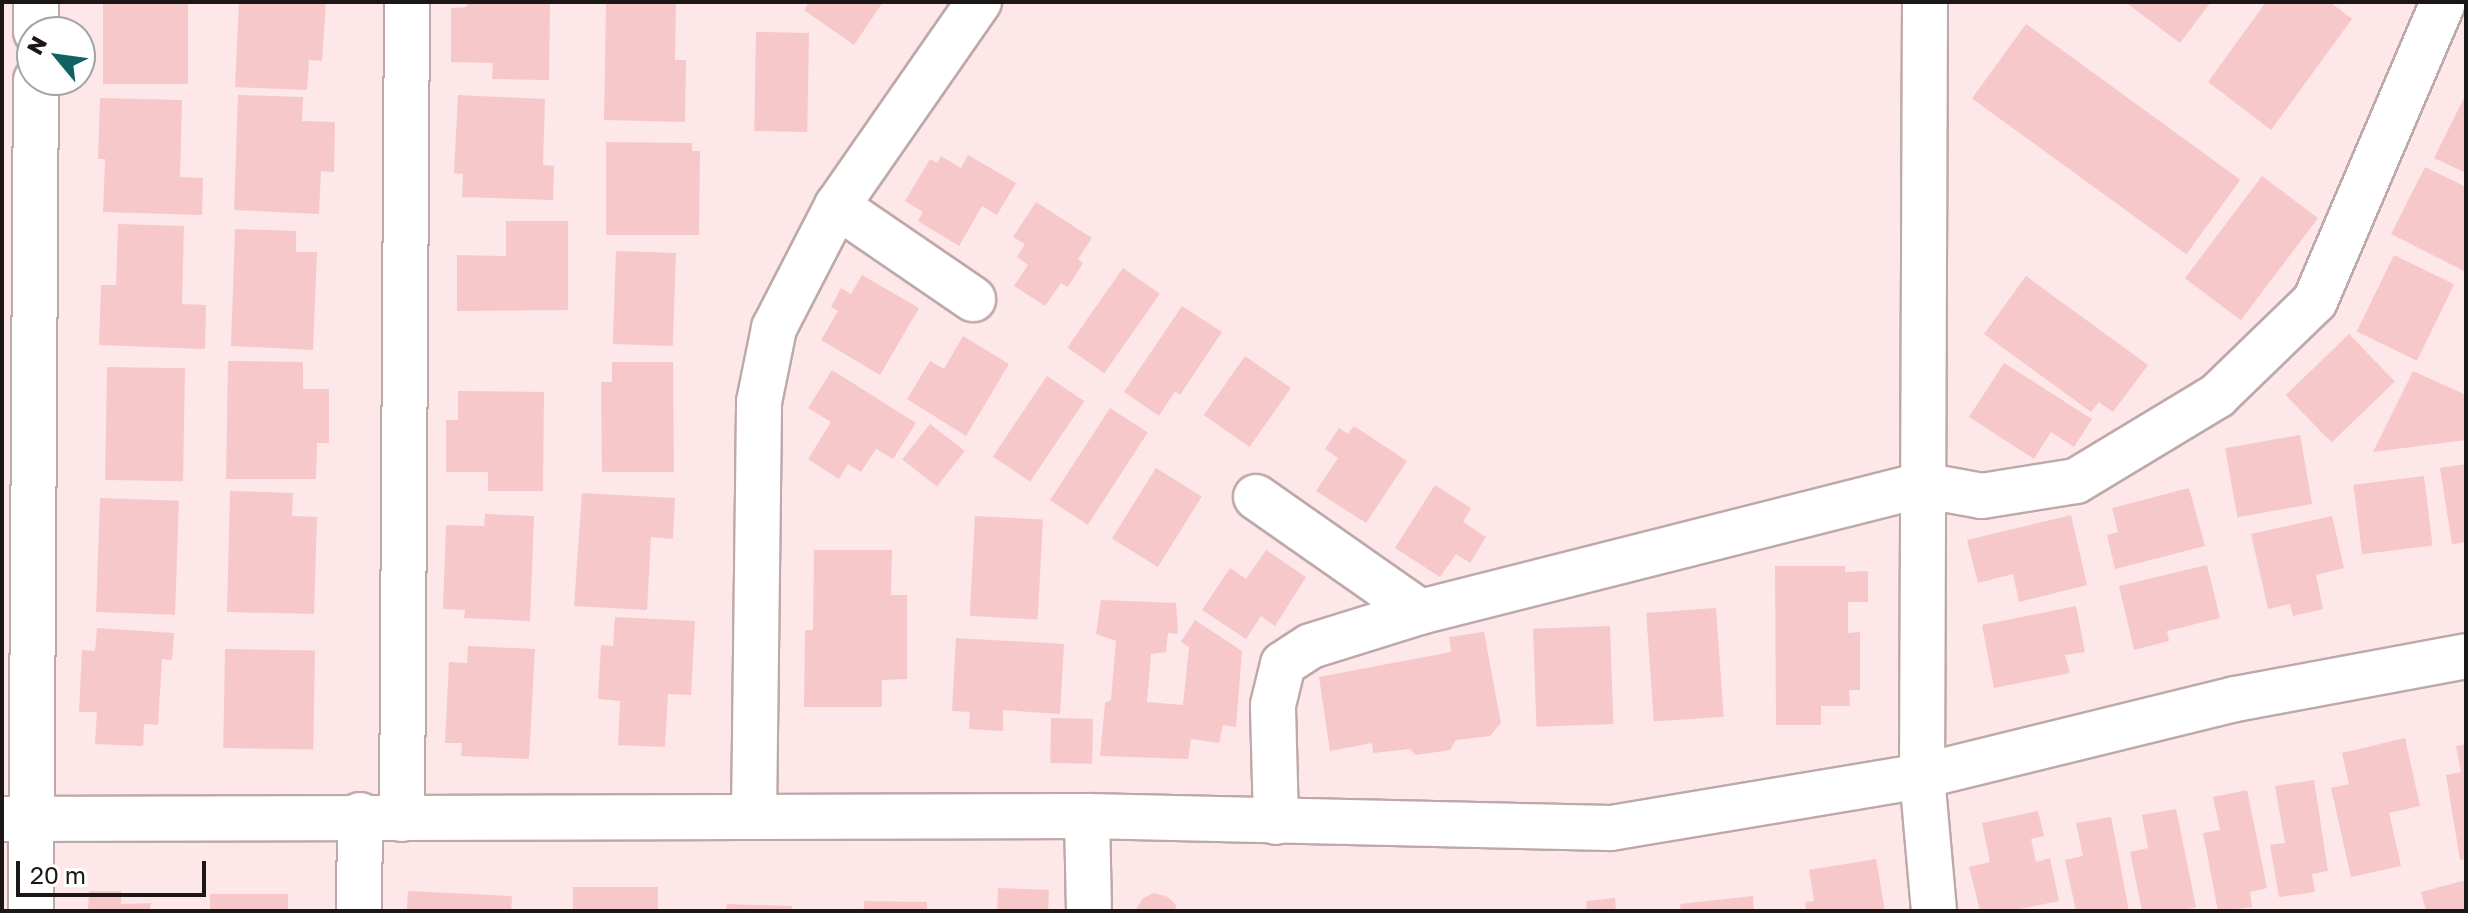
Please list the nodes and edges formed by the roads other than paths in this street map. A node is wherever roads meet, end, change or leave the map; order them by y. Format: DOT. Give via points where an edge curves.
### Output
graph roads {
  1 [pos="407,2"];
  2 [pos="979,2"];
  3 [pos="1925,2"];
  4 [pos="2443,2"];
  5 [pos="36,96"];
  6 [pos="837,206"];
  7 [pos="973,299"];
  8 [pos="1922,485"];
  9 [pos="1256,497"];
  10 [pos="1420,612"];
  11 [pos="2466,656"];
  12 [pos="1922,776"];
  13 [pos="1087,816"];
  14 [pos="381,817"];
  15 [pos="754,817"];
  16 [pos="17,819"];
  17 [pos="1276,822"];
  18 [pos="31,911"];
  19 [pos="359,911"];
  20 [pos="1089,911"];
  21 [pos="1934,911"];
  1 -- 14 [label="street"];
  2 -- 6 [label="street"];
  3 -- 8 [label="street"];
  4 -- 8 [label="street" via="2315,301 2217,396 2076,481 1982,496"];
  5 -- 16 [label="street"];
  6 -- 7 [label="street"];
  6 -- 15 [label="street" via="774,328 759,402"];
  8 -- 10 [label="street"];
  8 -- 12 [label="street"];
  9 -- 10 [label="street"];
  10 -- 17 [label="street" via="1311,646 1283,664 1273,705"];
  11 -- 12 [label="street" via="2235,699"];
  12 -- 17 [label="street" via="1611,828"];
  12 -- 21 [label="street"];
  13 -- 15 [label="street"];
  13 -- 17 [label="street"];
  13 -- 20 [label="street"];
  14 -- 15 [label="street"];
  14 -- 16 [label="street"];
  14 -- 19 [label="street"];
  16 -- 18 [label="street"];
}
